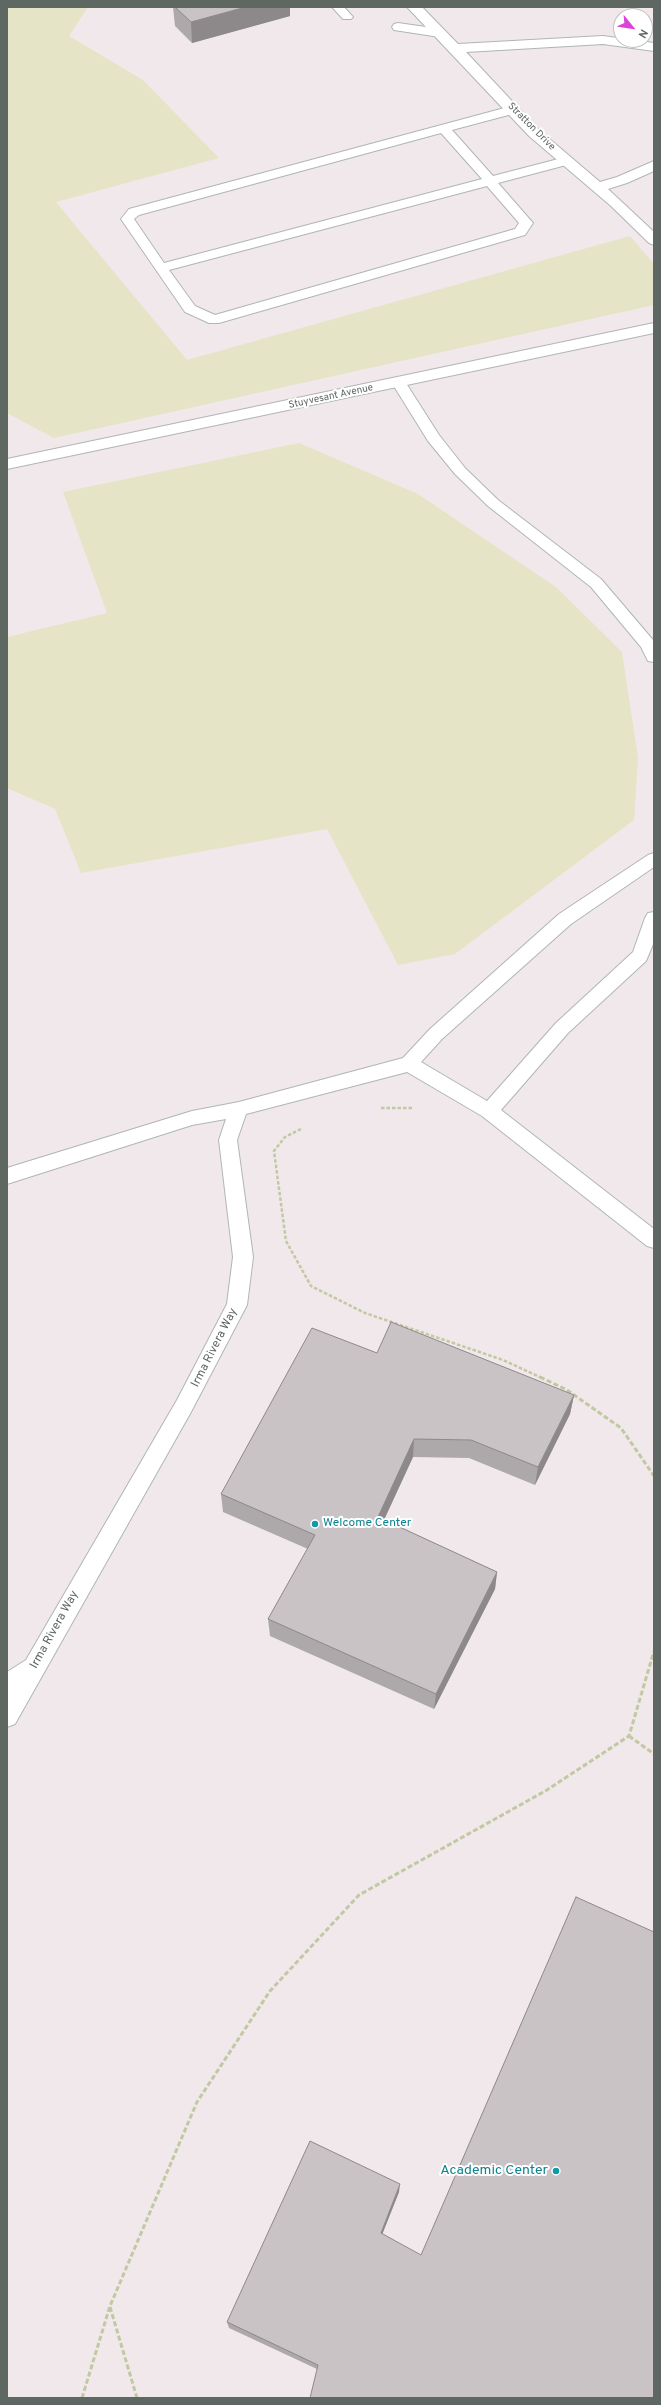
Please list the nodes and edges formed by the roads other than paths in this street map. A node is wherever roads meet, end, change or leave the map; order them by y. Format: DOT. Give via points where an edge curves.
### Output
graph roads {
  1 [pos="338,7"];
  2 [pos="414,7"];
  3 [pos="347,17"];
  4 [pos="398,27"];
  5 [pos="440,33"];
  6 [pos="654,46"];
  7 [pos="455,48"];
  8 [pos="512,110"];
  9 [pos="444,128"];
  10 [pos="566,161"];
  11 [pos="654,165"];
  12 [pos="489,180"];
  13 [pos="597,187"];
  14 [pos="654,240"];
  15 [pos="161,268"];
  16 [pos="654,328"];
  17 [pos="399,383"];
  18 [pos="7,464"];
  19 [pos="654,657"];
  20 [pos="654,859"];
  21 [pos="654,918"];
  22 [pos="409,1064"];
  23 [pos="239,1109"];
  24 [pos="489,1111"];
  25 [pos="7,1176"];
  26 [pos="654,1240"];
  27 [pos="34,1668"];
  28 [pos="7,1684"];
  29 [pos="7,1716"];
  1 -- 3 [label="lane"];
  2 -- 5 [label="street, Stratton Drive"];
  4 -- 5 [label="lane"];
  5 -- 7 [label="street, Stratton Drive"];
  6 -- 7 [label="street" via="603,40"];
  7 -- 8 [label="street, Stratton Drive"];
  8 -- 9 [label="lane"];
  8 -- 10 [label="street, Stratton Drive"];
  9 -- 12 [label="lane"];
  9 -- 15 [label="lane" via="134,212 126,219"];
  10 -- 12 [label="lane"];
  10 -- 13 [label="street, Stratton Drive"];
  11 -- 13 [label="street" via="622,180"];
  12 -- 15 [label="lane"];
  12 -- 15 [label="lane" via="526,223 520,232 214,320 190,309"];
  13 -- 14 [label="street, Stratton Drive"];
  16 -- 17 [label="street, Stuyvesant Avenue"];
  17 -- 18 [label="street, Stuyvesant Avenue"];
  17 -- 19 [label="lane" via="433,438 460,472 493,503 596,583 647,644"];
  20 -- 22 [label="lane" via="566,919 436,1034"];
  21 -- 24 [label="lane" via="640,956 562,1028"];
  22 -- 23 [label="lane"];
  22 -- 24 [label="lane"];
  23 -- 25 [label="lane" via="192,1118"];
  23 -- 27 [label="lane, Irma Rivera Way" via="228,1140 243,1257 237,1305 184,1406"];
  24 -- 26 [label="lane"];
  27 -- 28 [label="lane"];
  27 -- 29 [label="lane, Irma Rivera Way"];
}
